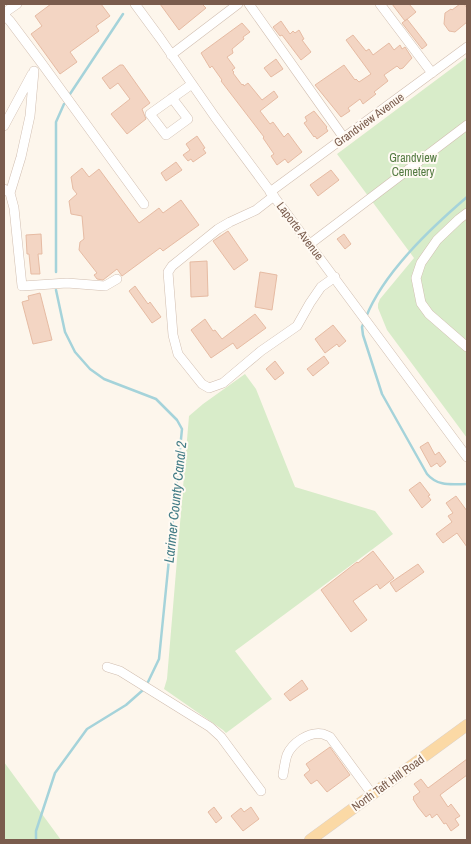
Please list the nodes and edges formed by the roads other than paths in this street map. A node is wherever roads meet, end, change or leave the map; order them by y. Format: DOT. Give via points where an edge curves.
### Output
graph roads {
  1 [pos="17,4"];
  2 [pos="135,4"];
  3 [pos="238,4"];
  4 [pos="249,4"];
  5 [pos="380,4"];
  6 [pos="4,14"];
  7 [pos="467,47"];
  8 [pos="171,55"];
  9 [pos="40,61"];
  10 [pos="34,71"];
  11 [pos="432,73"];
  12 [pos="192,84"];
  13 [pos="172,98"];
  14 [pos="467,125"];
  15 [pos="4,126"];
  16 [pos="344,138"];
  17 [pos="7,191"];
  18 [pos="272,194"];
  19 [pos="144,204"];
  20 [pos="467,213"];
  21 [pos="310,244"];
  22 [pos="335,277"];
  23 [pos="116,279"];
  24 [pos="467,347"];
  25 [pos="467,457"];
  26 [pos="107,667"];
  27 [pos="467,725"];
  28 [pos="282,775"];
  29 [pos="261,791"];
  30 [pos="372,794"];
  31 [pos="310,840"];
  1 -- 6 [label="street"];
  2 -- 8 [label="street, Laporte Avenue"];
  3 -- 8 [label="street"];
  4 -- 16 [label="street"];
  5 -- 11 [label="street"];
  6 -- 9 [label="street"];
  7 -- 11 [label="street, Grandview Avenue"];
  8 -- 12 [label="street, Laporte Avenue"];
  9 -- 10 [label="street"];
  9 -- 19 [label="street"];
  10 -- 15 [label="street"];
  10 -- 17 [label="street" via="30,116 21,157"];
  11 -- 16 [label="street, Grandview Avenue"];
  12 -- 13 [label="street"];
  12 -- 18 [label="street, Laporte Avenue"];
  13 -- 13 [label="street" via="188,119 166,135 150,114"];
  14 -- 21 [label="street"];
  16 -- 18 [label="street, Grandview Avenue"];
  17 -- 23 [label="street" via="14,208 22,286 67,283 105,286"];
  18 -- 21 [label="street, Laporte Avenue"];
  18 -- 22 [label="street, Grandview Avenue" via="256,210 218,229 169,269 173,335 178,354 202,384 209,388 216,386 297,326 322,287"];
  20 -- 24 [label="street" via="437,240 420,263 416,278 421,303 429,314"];
  21 -- 22 [label="street, Laporte Avenue"];
  22 -- 25 [label="street, Laporte Avenue"];
  26 -- 29 [label="street" via="120,670 210,727"];
  27 -- 30 [label="main road, North Taft Hill Road"];
  28 -- 30 [label="street" via="286,756 294,745 305,737 322,734 330,737"];
  30 -- 31 [label="main road, North Taft Hill Road"];
}
